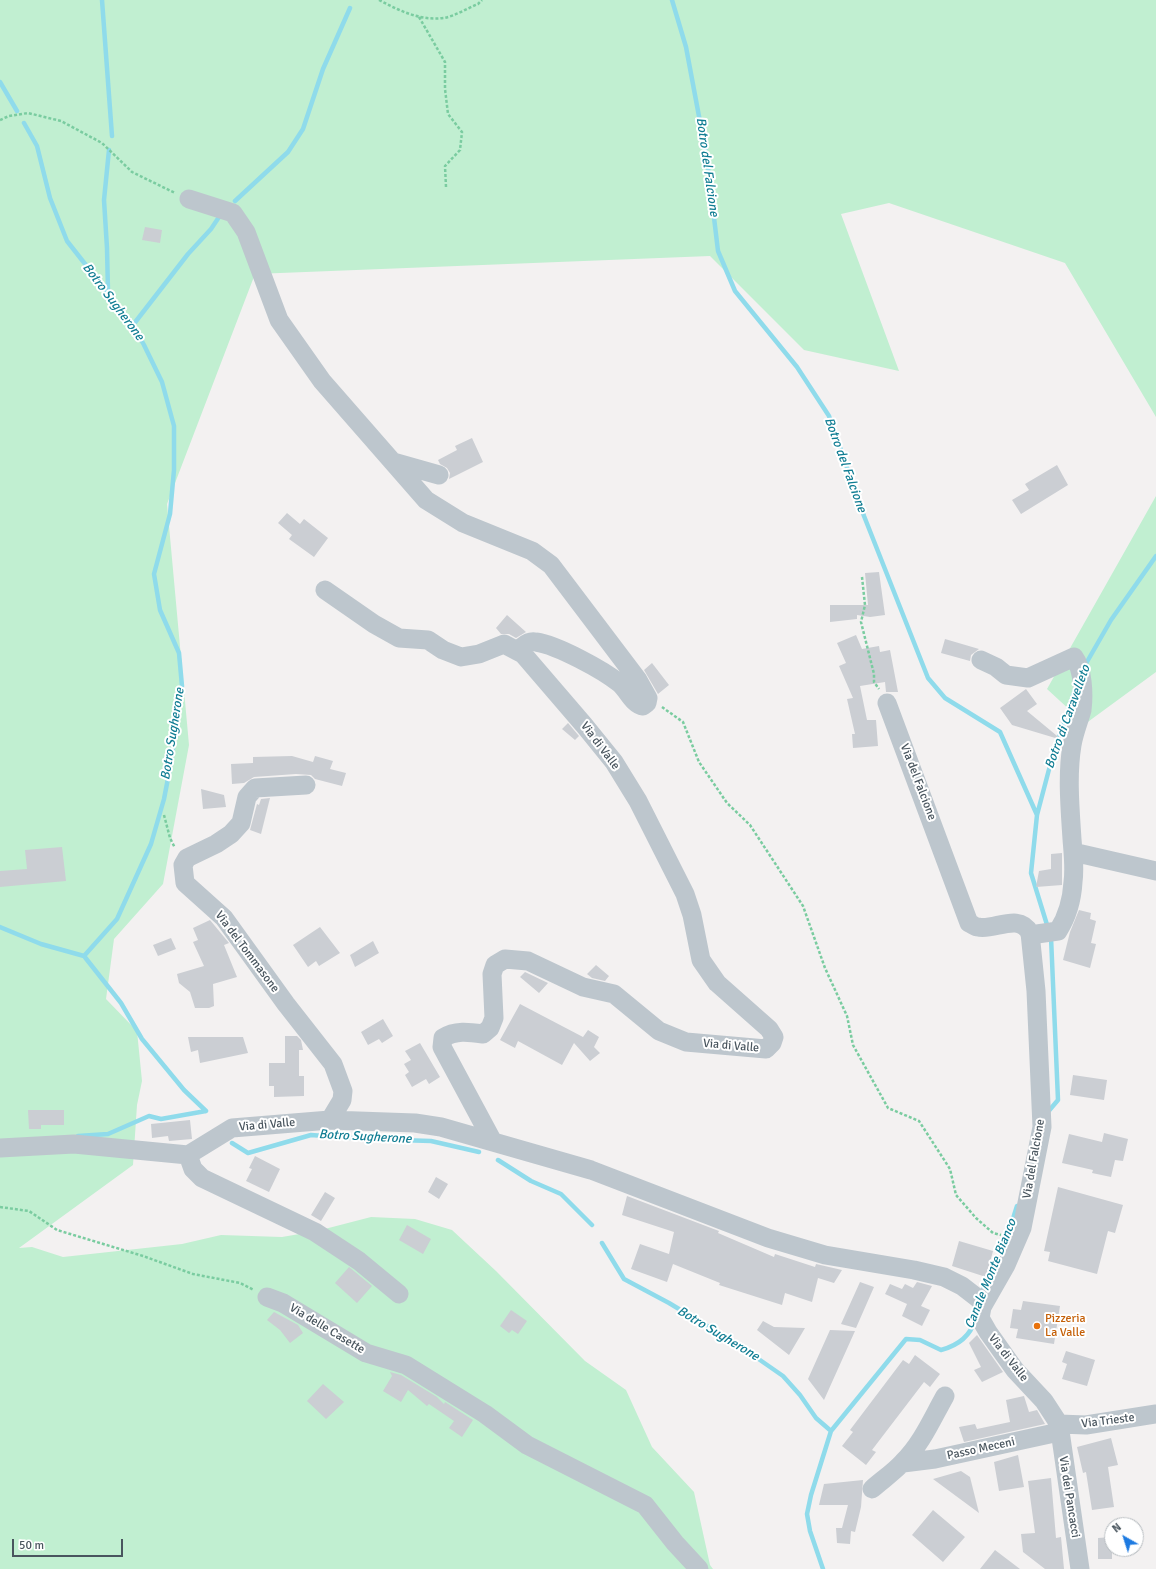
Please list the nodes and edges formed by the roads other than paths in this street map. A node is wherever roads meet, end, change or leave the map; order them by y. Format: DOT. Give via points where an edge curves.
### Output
graph roads {
  1 [pos="189,199"];
  2 [pos="393,462"];
  3 [pos="440,475"];
  4 [pos="325,590"];
  5 [pos="523,654"];
  6 [pos="981,660"];
  7 [pos="887,703"];
  8 [pos="306,785"];
  9 [pos="1073,852"];
  10 [pos="1156,871"];
  11 [pos="1034,934"];
  12 [pos="330,1120"];
  13 [pos="492,1140"];
  14 [pos="0,1148"];
  15 [pos="188,1155"];
  16 [pos="399,1294"];
  17 [pos="267,1297"];
  18 [pos="978,1298"];
  19 [pos="945,1396"];
  20 [pos="1156,1414"];
  21 [pos="1059,1428"];
  22 [pos="903,1463"];
  23 [pos="872,1489"];
  24 [pos="699,1569"];
  25 [pos="1080,1569"];
  1 -- 2 [label="street" via="233,213 246,232 279,320 322,381"];
  2 -- 3 [label="street"];
  2 -- 5 [label="street" via="426,500 463,523 532,551 551,565 638,680 648,698 647,703 640,706 611,677 549,646 528,642 522,646"];
  4 -- 5 [label="street, Via di Valle" via="399,638 428,640 443,650 461,657 479,654 504,644"];
  5 -- 13 [label="street, Via di Valle" via="614,762 638,801 685,894 701,960 717,983 759,1019 774,1037 766,1049 686,1042 659,1031 614,994 582,987 528,961 506,959 495,965 492,974 494,1018 490,1028 483,1034 465,1032 449,1034 442,1038 442,1047"];
  6 -- 9 [label="street" via="1006,675 1019,678 1028,678 1074,656 1078,662 1082,709 1072,751 1070,778"];
  7 -- 11 [label="street, Via del Falcione" via="969,923 977,927 1019,923"];
  8 -- 12 [label="street, Via del Tommasone" via="255,788 247,797 241,823 216,844 187,858 183,865 185,883 224,918 333,1064 343,1091 340,1105"];
  9 -- 10 [label="street"];
  9 -- 11 [label="street" via="1074,881 1064,921 1058,930"];
  11 -- 18 [label="street, Via del Falcione" via="1042,1127 1019,1236 1006,1265"];
  12 -- 13 [label="street, Via di Valle" via="415,1123"];
  12 -- 15 [label="street, Via di Valle" via="232,1128"];
  13 -- 18 [label="street, Via di Valle" via="591,1170 768,1238 825,1255 931,1274 954,1282"];
  14 -- 15 [label="street" via="74,1144"];
  15 -- 16 [label="street" via="193,1169 202,1178 315,1232 359,1261"];
  17 -- 24 [label="street, Via delle Casette" via="284,1303 366,1353 406,1365 485,1414 528,1445 645,1506"];
  18 -- 21 [label="street, Via di Valle" via="982,1323 1015,1370 1044,1401"];
  19 -- 22 [label="street" via="924,1436"];
  20 -- 21 [label="street, Via Trieste"];
  21 -- 22 [label="street, Passo Meceni" via="936,1459"];
  21 -- 25 [label="street, Via dei Pancacci"];
  22 -- 23 [label="street"];
}
